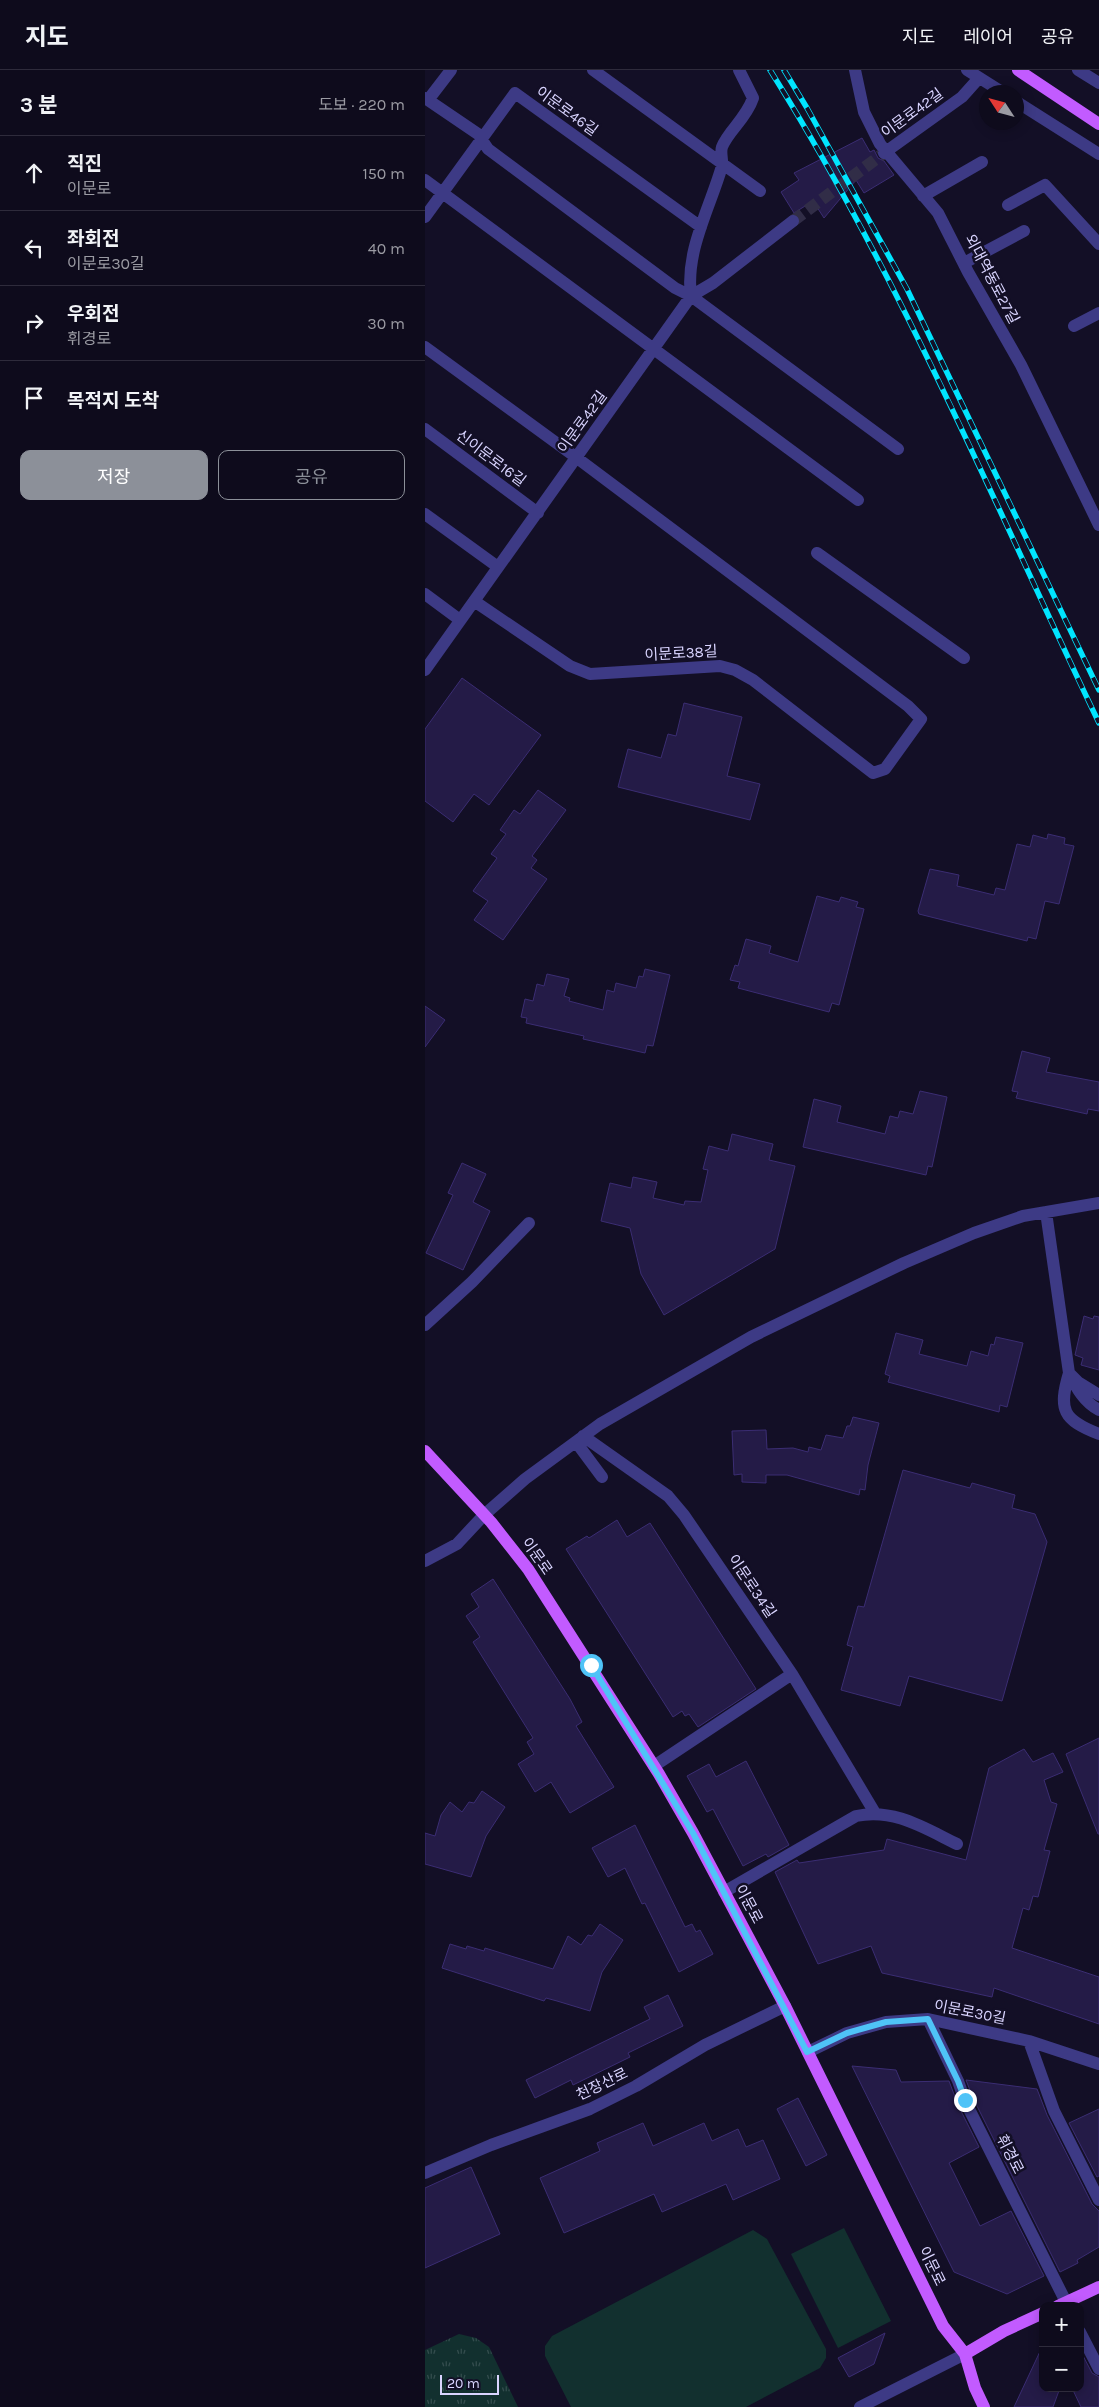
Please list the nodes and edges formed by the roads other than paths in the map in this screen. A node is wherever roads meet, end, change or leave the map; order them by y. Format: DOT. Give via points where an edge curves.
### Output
graph roads {
  1 [pos="451,70"];
  2 [pos="593,70"];
  3 [pos="739,70"];
  4 [pos="855,70"];
  5 [pos="967,70"];
  6 [pos="1018,70"];
  7 [pos="1078,70"];
  8 [pos="979,78"];
  9 [pos="1099,84"];
  10 [pos="990,85"];
  11 [pos="426,99"];
  12 [pos="1024,106"];
  13 [pos="1099,124"];
  14 [pos="482,140"];
  15 [pos="886,152"];
  16 [pos="1099,154"];
  17 [pos="982,162"];
  18 [pos="723,164"];
  19 [pos="425,180"];
  20 [pos="760,190"];
  21 [pos="443,193"];
  22 [pos="923,196"];
  23 [pos="1008,205"];
  24 [pos="425,217"];
  25 [pos="793,221"];
  26 [pos="701,226"];
  27 [pos="1024,231"];
  28 [pos="1099,244"];
  29 [pos="964,263"];
  30 [pos="691,296"];
  31 [pos="1099,313"];
  32 [pos="1074,326"];
  33 [pos="425,347"];
  34 [pos="655,349"];
  35 [pos="425,430"];
  36 [pos="898,449"];
  37 [pos="577,458"];
  38 [pos="858,500"];
  39 [pos="1096,508"];
  40 [pos="538,513"];
  41 [pos="425,514"];
  42 [pos="1099,526"];
  43 [pos="817,554"];
  44 [pos="498,567"];
  45 [pos="425,594"];
  46 [pos="475,601"];
  47 [pos="461,620"];
  48 [pos="964,658"];
  49 [pos="425,670"];
  50 [pos="1099,1203"];
  51 [pos="1046,1212"];
  52 [pos="529,1223"];
  53 [pos="425,1325"];
  54 [pos="1069,1373"];
  55 [pos="1099,1395"];
  56 [pos="1099,1410"];
  57 [pos="1099,1434"];
  58 [pos="579,1439"];
  59 [pos="425,1451"];
  60 [pos="602,1477"];
  61 [pos="484,1515"];
  62 [pos="425,1561"];
  63 [pos="792,1674"];
  64 [pos="654,1766"];
  65 [pos="875,1812"];
  66 [pos="957,1844"];
  67 [pos="724,1892"];
  68 [pos="785,2006"];
  69 [pos="928,2019"];
  70 [pos="1029,2041"];
  71 [pos="807,2052"];
  72 [pos="1099,2064"];
  73 [pos="425,2173"];
  74 [pos="1099,2200"];
  75 [pos="1099,2287"];
  76 [pos="1063,2302"];
  77 [pos="1070,2302"];
  78 [pos="1039,2315"];
  79 [pos="1084,2340"];
  80 [pos="965,2354"];
  81 [pos="1099,2369"];
  82 [pos="860,2407"];
  83 [pos="984,2407"];
  1 -- 11 [label="street"];
  2 -- 18 [label="street"];
  3 -- 18 [label="street" via="753,98 749,111 722,148"];
  4 -- 15 [label="street, 외대역동로27길" via="864,112"];
  5 -- 8 [label="street"];
  6 -- 13 [label="main road"];
  7 -- 9 [label="street"];
  8 -- 10 [label="street"];
  8 -- 15 [label="street, 이문로42길" via="962,97"];
  11 -- 14 [label="street"];
  12 -- 16 [label="street"];
  14 -- 21 [label="street, 이문로46길"];
  14 -- 26 [label="street, 이문로46길" via="515,93"];
  14 -- 30 [label="street" via="488,149 675,288"];
  15 -- 22 [label="street, 외대역동로27길"];
  17 -- 22 [label="street"];
  18 -- 20 [label="street"];
  18 -- 26 [label="street"];
  19 -- 21 [label="street"];
  21 -- 24 [label="street, 이문로46길"];
  21 -- 34 [label="street"];
  22 -- 29 [label="street, 외대역동로27길" via="938,213"];
  23 -- 28 [label="street" via="1045,185"];
  25 -- 30 [label="street, 이문로42길" via="713,283"];
  26 -- 30 [label="street" via="689,278"];
  27 -- 29 [label="street"];
  29 -- 39 [label="street, 외대역동로27길"];
  30 -- 34 [label="street, 이문로42길"];
  30 -- 36 [label="street"];
  31 -- 32 [label="street"];
  33 -- 37 [label="street"];
  34 -- 37 [label="street, 이문로42길"];
  34 -- 38 [label="street"];
  35 -- 40 [label="street, 신이문로16길"];
  37 -- 40 [label="street, 이문로42길"];
  37 -- 46 [label="street, 이문로38길" via="921,719 885,769 873,773 753,680 735,670 720,666 590,674 570,666"];
  39 -- 42 [label="street, 외대역동로27길"];
  40 -- 44 [label="street, 이문로42길"];
  41 -- 44 [label="street"];
  43 -- 48 [label="street"];
  44 -- 46 [label="street, 이문로42길"];
  45 -- 47 [label="street"];
  46 -- 47 [label="street, 이문로42길"];
  47 -- 49 [label="street, 이문로42길"];
  50 -- 51 [label="street"];
  51 -- 54 [label="street"];
  51 -- 58 [label="street" via="1023,1216 943,1245 814,1306 677,1378"];
  52 -- 53 [label="street"];
  54 -- 55 [label="street"];
  54 -- 56 [label="street" via="1078,1391"];
  54 -- 57 [label="street" via="1063,1394 1069,1418"];
  58 -- 60 [label="street"];
  58 -- 61 [label="street"];
  58 -- 63 [label="street, 이문로34길" via="668,1496"];
  59 -- 61 [label="main road, 이문로"];
  61 -- 62 [label="street" via="457,1544"];
  61 -- 64 [label="main road, 이문로" via="528,1569"];
  63 -- 64 [label="street"];
  63 -- 65 [label="street, 이문로34길"];
  64 -- 67 [label="main road, 이문로"];
  65 -- 66 [label="street" via="905,1818"];
  65 -- 67 [label="street" via="856,1816"];
  67 -- 68 [label="main road, 이문로"];
  68 -- 71 [label="main road, 이문로"];
  68 -- 73 [label="street, 천장산로" via="705,2045 590,2109"];
  69 -- 70 [label="street, 이문로30길"];
  69 -- 71 [label="street, 이문로30길" via="886,2022 847,2033"];
  69 -- 76 [label="street, 휘경로"];
  70 -- 72 [label="street, 이문로30길"];
  70 -- 74 [label="street" via="1054,2110"];
  71 -- 80 [label="main road, 이문로" via="943,2326"];
  75 -- 77 [label="main road, 휘경로"];
  78 -- 80 [label="main road"];
  79 -- 81 [label="street"];
  80 -- 82 [label="street"];
  80 -- 83 [label="main road, 이문로"];
}
